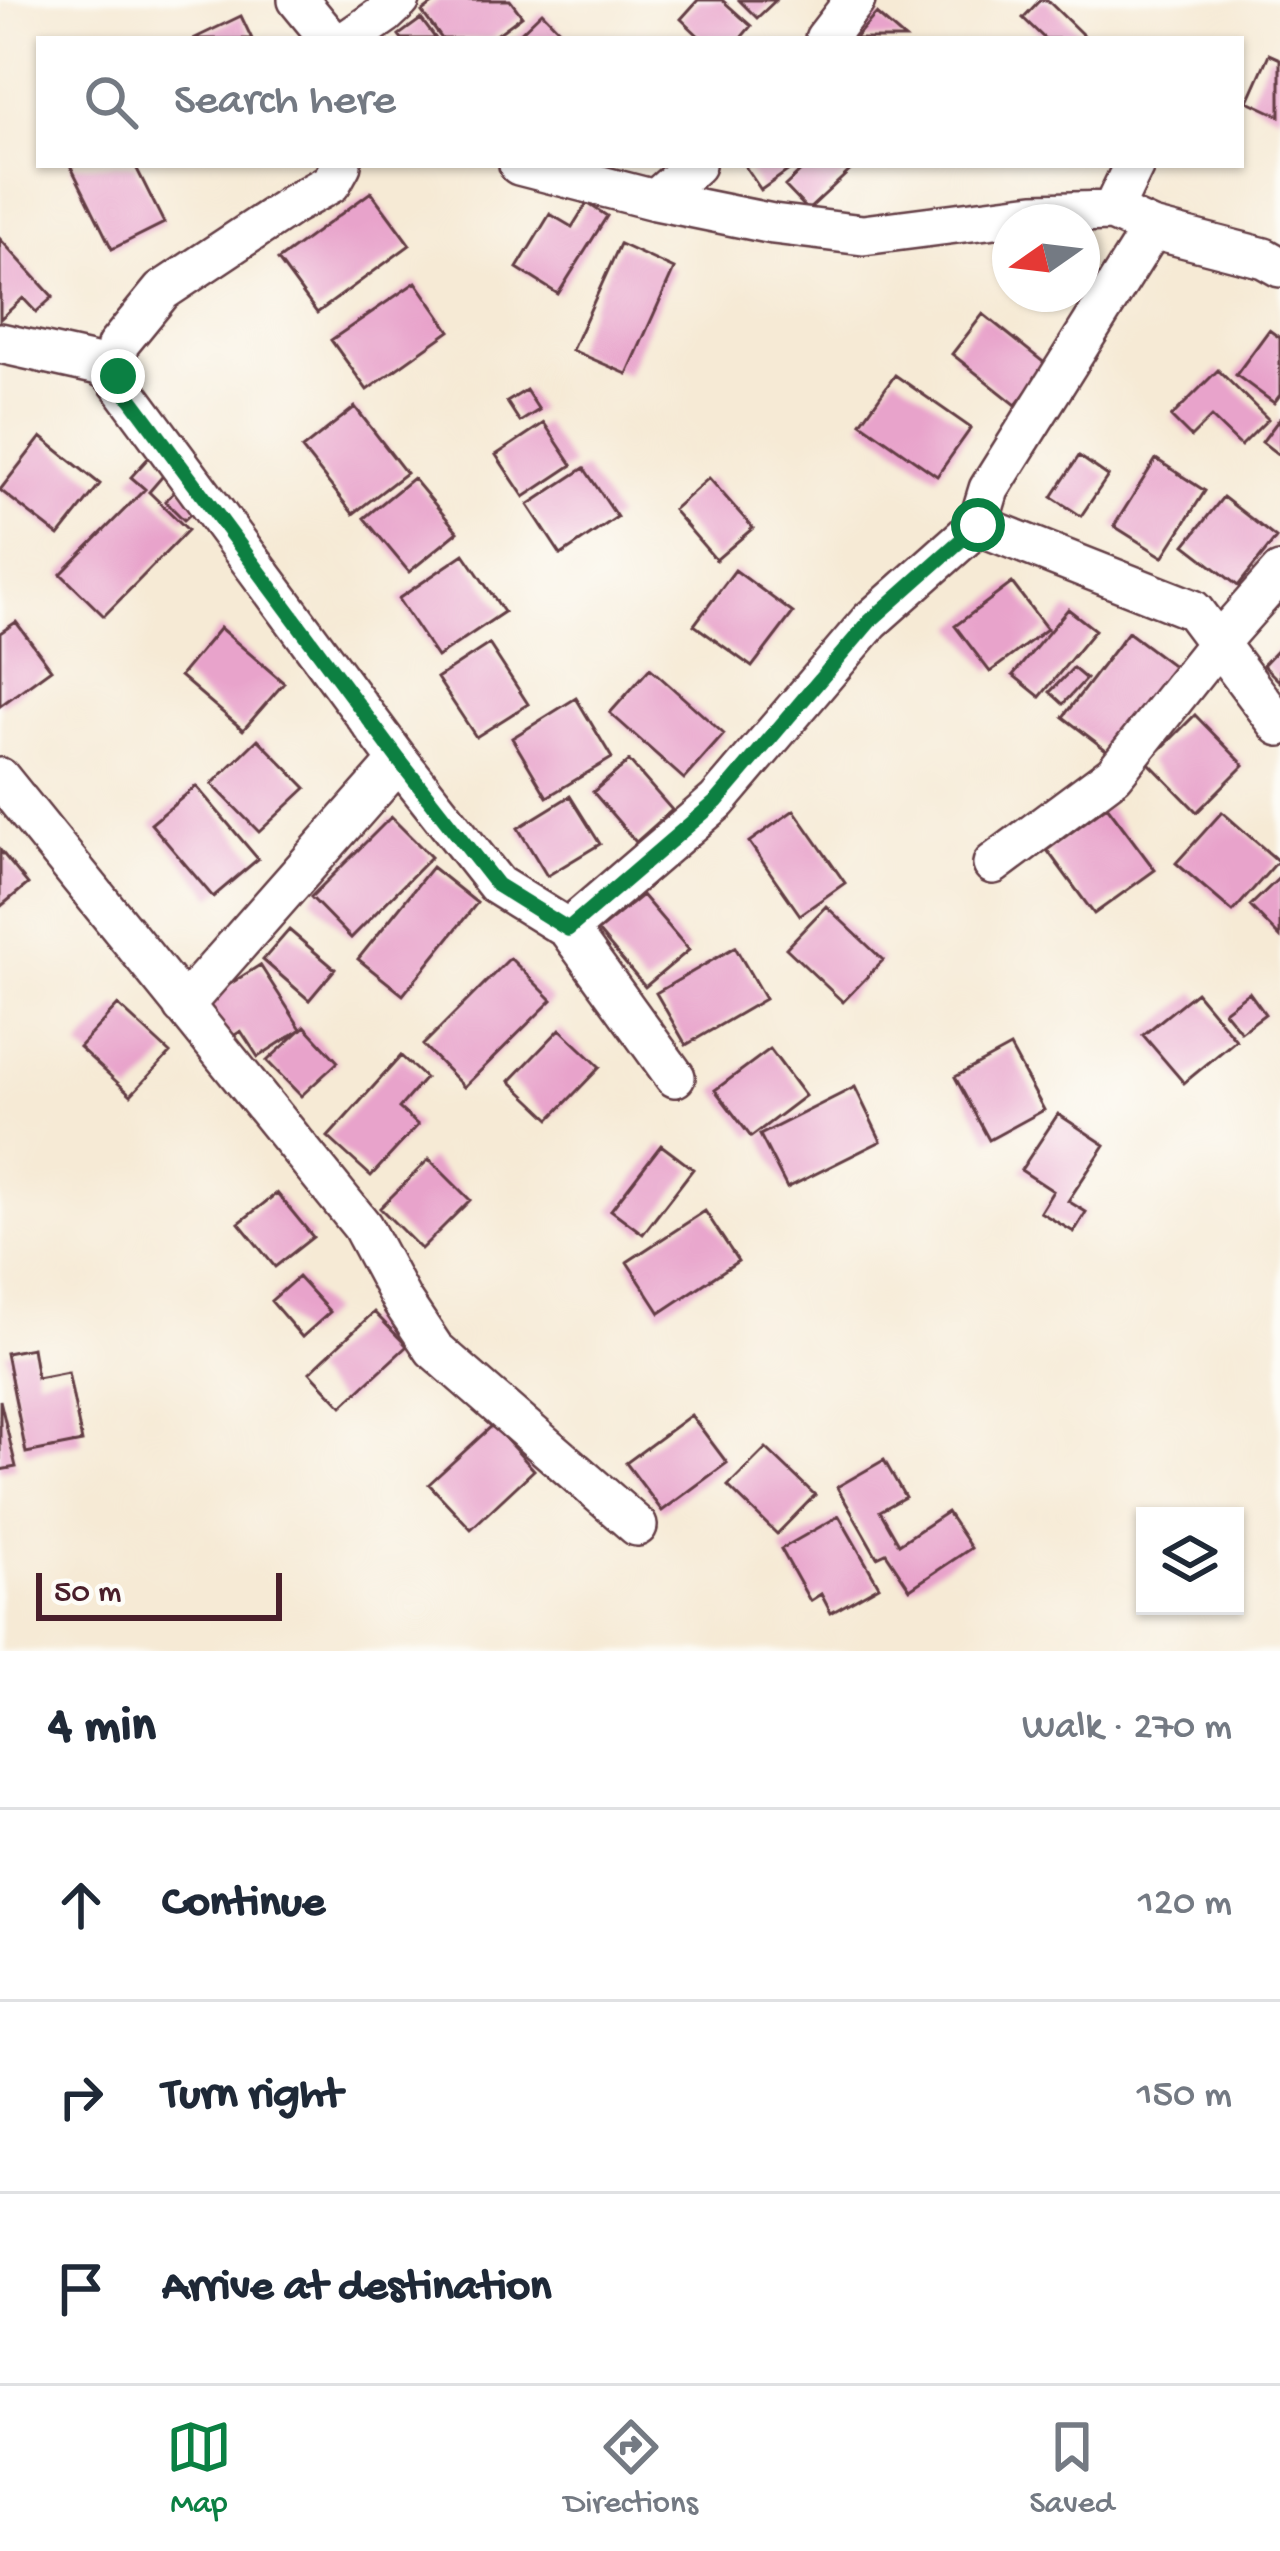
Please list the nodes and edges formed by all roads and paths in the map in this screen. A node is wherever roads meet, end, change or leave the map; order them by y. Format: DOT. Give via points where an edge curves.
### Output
graph roads {
  1 [pos="298,0"];
  2 [pos="400,0"];
  3 [pos="855,0"];
  4 [pos="328,36"];
  5 [pos="353,36"];
  6 [pos="827,36"];
  7 [pos="339,168"];
  8 [pos="531,168"];
  9 [pos="692,168"];
  10 [pos="1133,168"];
  11 [pos="655,200"];
  12 [pos="1112,211"];
  13 [pos="1151,229"];
  14 [pos="1280,267"];
  15 [pos="0,344"];
  16 [pos="118,376"];
  17 [pos="978,525"];
  18 [pos="1280,573"];
  19 [pos="1219,642"];
  20 [pos="1280,726"];
  21 [pos="399,760"];
  22 [pos="0,778"];
  23 [pos="994,864"];
  24 [pos="568,929"];
  25 [pos="183,1006"];
  26 [pos="674,1077"];
  27 [pos="637,1526"];
  1 -- 4 [label="street"];
  2 -- 5 [label="street"];
  3 -- 6 [label="street"];
  7 -- 16 [label="street" via="331,183 162,291 117,346"];
  8 -- 11 [label="street"];
  9 -- 11 [label="street"];
  10 -- 12 [label="street"];
  11 -- 12 [label="street" via="862,236"];
  12 -- 13 [label="street"];
  13 -- 14 [label="street"];
  13 -- 17 [label="street" via="989,489"];
  15 -- 16 [label="street"];
  16 -- 21 [label="street"];
  17 -- 19 [label="street" via="1193,610"];
  17 -- 24 [label="street" via="870,621 717,801"];
  18 -- 19 [label="street"];
  19 -- 20 [label="street"];
  19 -- 23 [label="street" via="1114,774"];
  21 -- 24 [label="street" via="497,885"];
  21 -- 25 [label="street"];
  22 -- 25 [label="street"];
  24 -- 26 [label="street"];
  25 -- 27 [label="street" via="362,1226 434,1349"];
}
